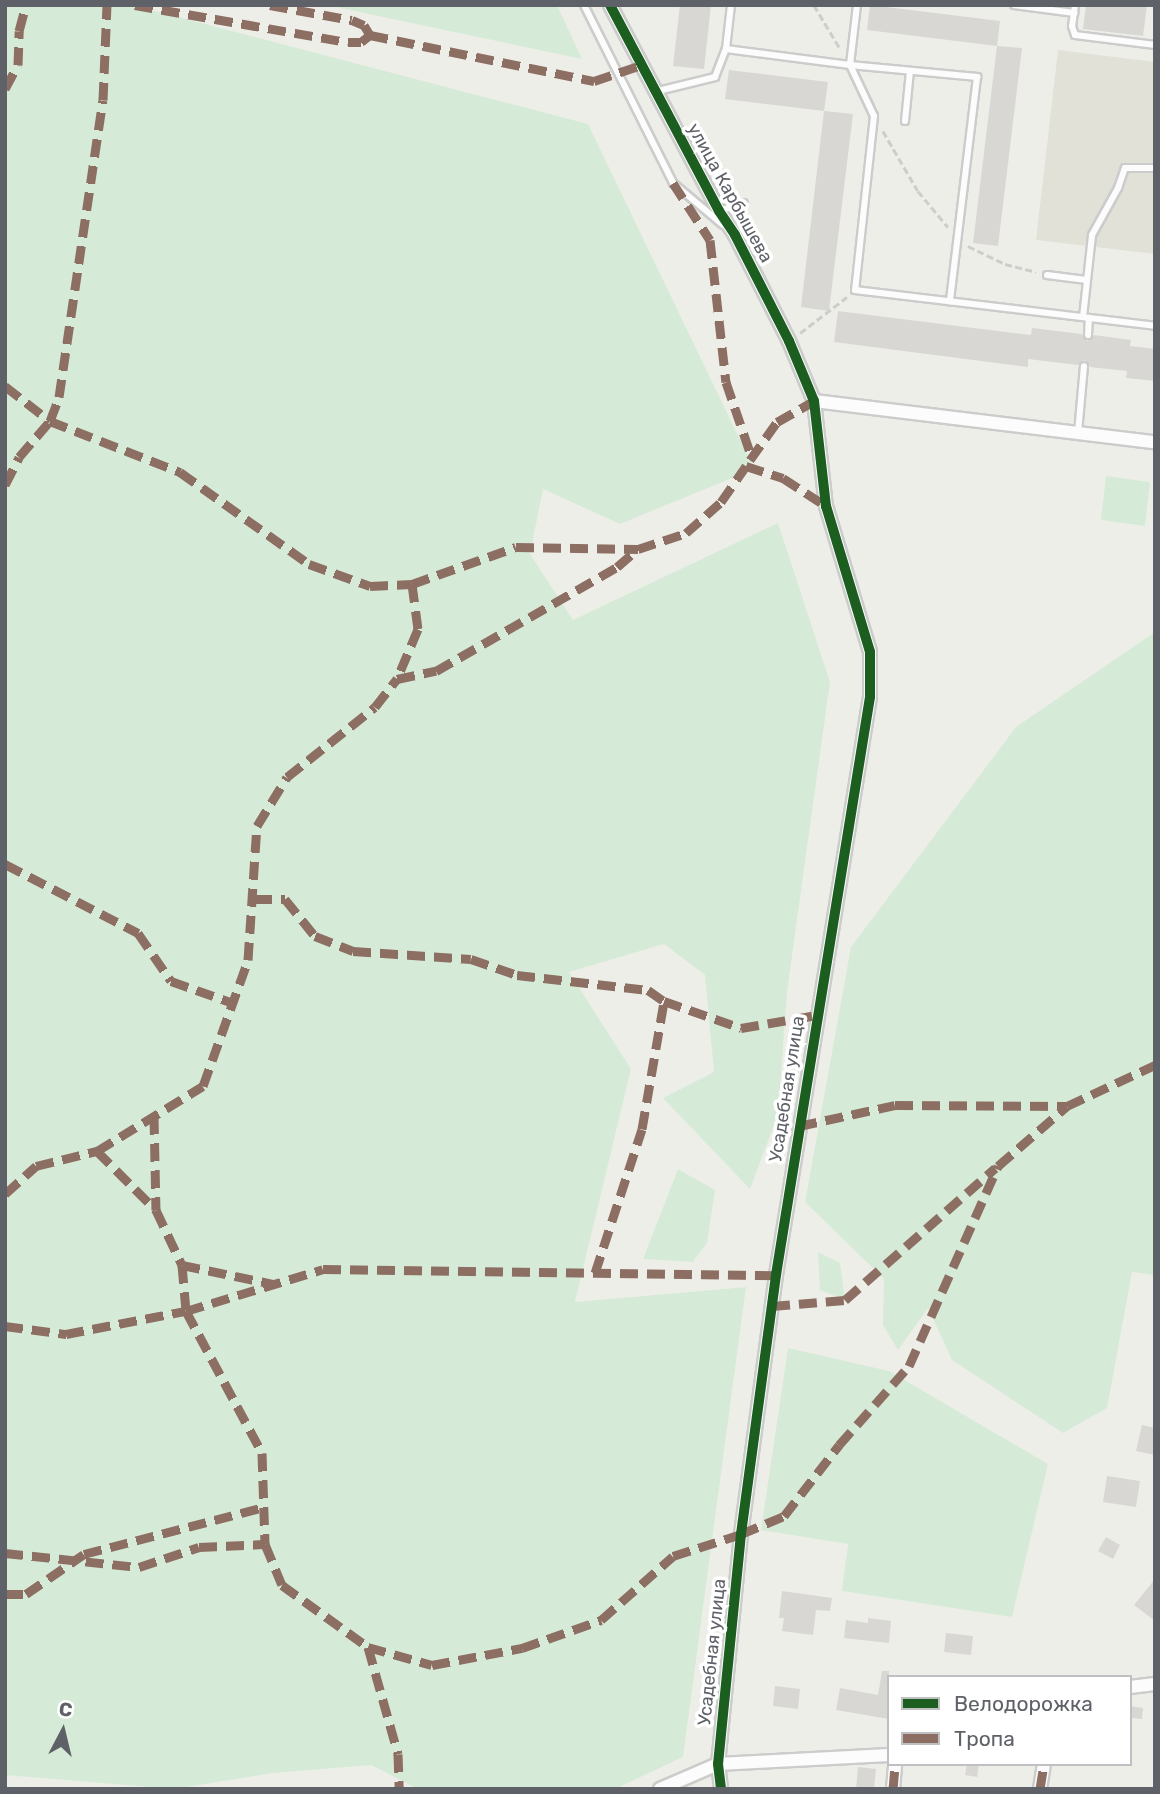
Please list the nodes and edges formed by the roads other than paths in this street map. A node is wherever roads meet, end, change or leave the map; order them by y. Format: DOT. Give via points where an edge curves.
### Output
graph roads {
  1 [pos="584,5"];
  2 [pos="610,5"];
  3 [pos="731,5"];
  4 [pos="857,5"];
  5 [pos="1014,5"];
  6 [pos="1032,6"];
  7 [pos="1075,9"];
  8 [pos="1155,44"];
  9 [pos="726,49"];
  10 [pos="850,65"];
  11 [pos="910,71"];
  12 [pos="654,92"];
  13 [pos="905,121"];
  14 [pos="1155,168"];
  15 [pos="744,203"];
  16 [pos="719,211"];
  17 [pos="736,235"];
  18 [pos="1047,275"];
  19 [pos="1087,279"];
  20 [pos="950,301"];
  21 [pos="1086,318"];
  22 [pos="1155,326"];
  23 [pos="1088,335"];
  24 [pos="1084,366"];
  25 [pos="814,401"];
  26 [pos="1078,433"];
  27 [pos="1155,442"];
  28 [pos="1155,1684"];
  29 [pos="1132,1687"];
  30 [pos="887,1755"];
  31 [pos="718,1764"];
  32 [pos="895,1766"];
  33 [pos="1044,1766"];
  34 [pos="660,1789"];
  35 [pos="721,1789"];
  36 [pos="892,1789"];
  37 [pos="1040,1789"];
  1 -- 17 [label="lane" via="673,183"];
  2 -- 12 [label="street, улица Карбышева"];
  3 -- 9 [label="lane"];
  4 -- 10 [label="lane"];
  5 -- 6 [label="lane"];
  6 -- 7 [label="lane"];
  7 -- 8 [label="lane" via="1075,35"];
  9 -- 10 [label="lane"];
  9 -- 12 [label="lane" via="715,77"];
  10 -- 11 [label="lane"];
  10 -- 20 [label="lane" via="874,116 855,290"];
  11 -- 13 [label="lane"];
  11 -- 20 [label="lane" via="977,77"];
  12 -- 16 [label="street, улица Карбышева"];
  14 -- 19 [label="lane" via="1125,168 1092,235"];
  15 -- 16 [label="lane"];
  16 -- 17 [label="street, улица Карбышева"];
  17 -- 25 [label="street, улица Карбышева"];
  18 -- 19 [label="lane"];
  19 -- 21 [label="lane"];
  20 -- 21 [label="lane"];
  21 -- 22 [label="lane"];
  21 -- 23 [label="lane"];
  24 -- 26 [label="lane"];
  25 -- 26 [label="street"];
  25 -- 31 [label="street, Усадебная улица" via="826,506 870,652 870,697 776,1275 741,1534"];
  26 -- 27 [label="street"];
  28 -- 29 [label="street"];
  30 -- 31 [label="street"];
  31 -- 34 [label="street"];
  31 -- 35 [label="street, Усадебная улица"];
  32 -- 36 [label="street"];
  33 -- 37 [label="street"];
}
